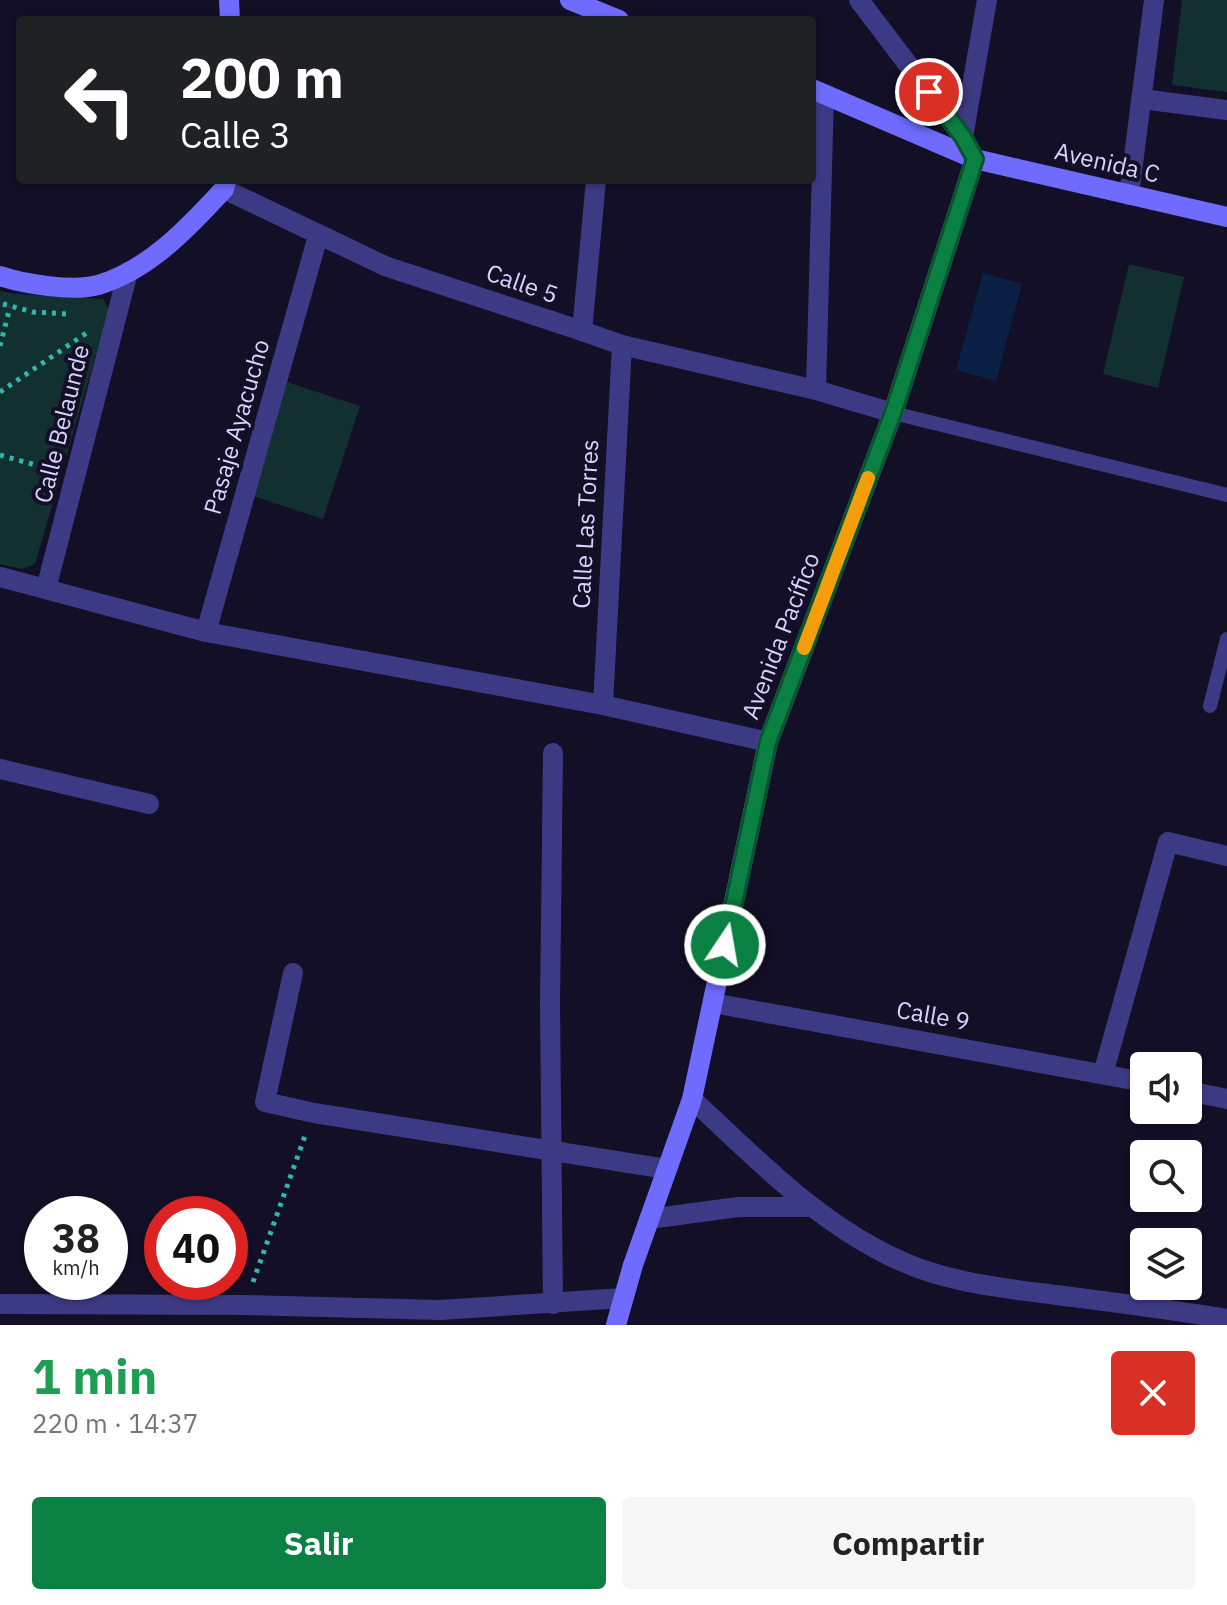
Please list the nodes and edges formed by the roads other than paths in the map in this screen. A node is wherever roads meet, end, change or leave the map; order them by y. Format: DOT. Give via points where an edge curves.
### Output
graph roads {
  1 [pos="570,0"];
  2 [pos="859,0"];
  3 [pos="987,0"];
  4 [pos="1154,0"];
  5 [pos="613,14"];
  6 [pos="818,92"];
  7 [pos="1142,99"];
  8 [pos="1227,110"];
  9 [pos="963,137"];
  10 [pos="975,159"];
  11 [pos="225,184"];
  12 [pos="596,184"];
  13 [pos="1129,195"];
  14 [pos="1227,217"];
  15 [pos="318,236"];
  16 [pos="128,272"];
  17 [pos="0,276"];
  18 [pos="582,331"];
  19 [pos="622,345"];
  20 [pos="816,390"];
  21 [pos="893,413"];
  22 [pos="1227,495"];
  23 [pos="0,577"];
  24 [pos="46,589"];
  25 [pos="206,632"];
  26 [pos="1227,639"];
  27 [pos="603,705"];
  28 [pos="1210,706"];
  29 [pos="768,742"];
  30 [pos="553,753"];
  31 [pos="0,769"];
  32 [pos="149,804"];
  33 [pos="1227,856"];
  34 [pos="293,973"];
  35 [pos="713,1003"];
  36 [pos="1103,1074"];
  37 [pos="1130,1079"];
  38 [pos="1202,1094"];
  39 [pos="692,1099"];
  40 [pos="1227,1099"];
  41 [pos="551,1149"];
  42 [pos="667,1169"];
  43 [pos="811,1207"];
  44 [pos="649,1219"];
  45 [pos="623,1298"];
  46 [pos="0,1304"];
  47 [pos="553,1304"];
  48 [pos="1227,1319"];
  49 [pos="616,1325"];
  1 -- 5 [label="street"];
  2 -- 9 [label="street"];
  3 -- 9 [label="street"];
  4 -- 7 [label="street"];
  6 -- 10 [label="street, Avenida C"];
  6 -- 20 [label="street"];
  7 -- 8 [label="street"];
  7 -- 13 [label="street"];
  9 -- 10 [label="street"];
  10 -- 13 [label="street, Avenida C"];
  10 -- 21 [label="street, Avenida Pacífico"];
  11 -- 15 [label="street, Calle 5"];
  11 -- 16 [label="street" via="183,233"];
  12 -- 18 [label="street"];
  13 -- 14 [label="street, Avenida C"];
  15 -- 18 [label="street, Calle 5" via="385,266"];
  15 -- 25 [label="street, Pasaje Ayacucho"];
  16 -- 17 [label="street" via="95,286"];
  16 -- 24 [label="street, Calle Belaunde"];
  18 -- 19 [label="street, Calle 5"];
  19 -- 20 [label="street, Calle 5"];
  19 -- 27 [label="street, Calle Las Torres"];
  20 -- 21 [label="street, Calle 5"];
  21 -- 22 [label="lane"];
  21 -- 29 [label="street, Avenida Pacífico"];
  23 -- 24 [label="street"];
  24 -- 25 [label="street"];
  25 -- 27 [label="street"];
  26 -- 28 [label="lane"];
  27 -- 29 [label="street"];
  29 -- 35 [label="street, Avenida Pacífico"];
  30 -- 41 [label="street"];
  31 -- 32 [label="street"];
  33 -- 36 [label="street" via="1168,842"];
  34 -- 41 [label="street" via="265,1102"];
  35 -- 36 [label="street, Calle 9"];
  35 -- 39 [label="street, Avenida Pacífico"];
  36 -- 37 [label="street, Calle 9"];
  38 -- 40 [label="street"];
  39 -- 42 [label="street, Avenida Pacífico"];
  39 -- 43 [label="street"];
  41 -- 42 [label="street"];
  41 -- 47 [label="street"];
  42 -- 44 [label="street, Avenida Pacífico"];
  43 -- 44 [label="street" via="738,1207"];
  43 -- 48 [label="street" via="889,1256 940,1276"];
  44 -- 45 [label="street, Avenida Pacífico"];
  45 -- 47 [label="street"];
  45 -- 49 [label="street, Avenida Pacífico"];
  46 -- 47 [label="street" via="440,1310"];
}
